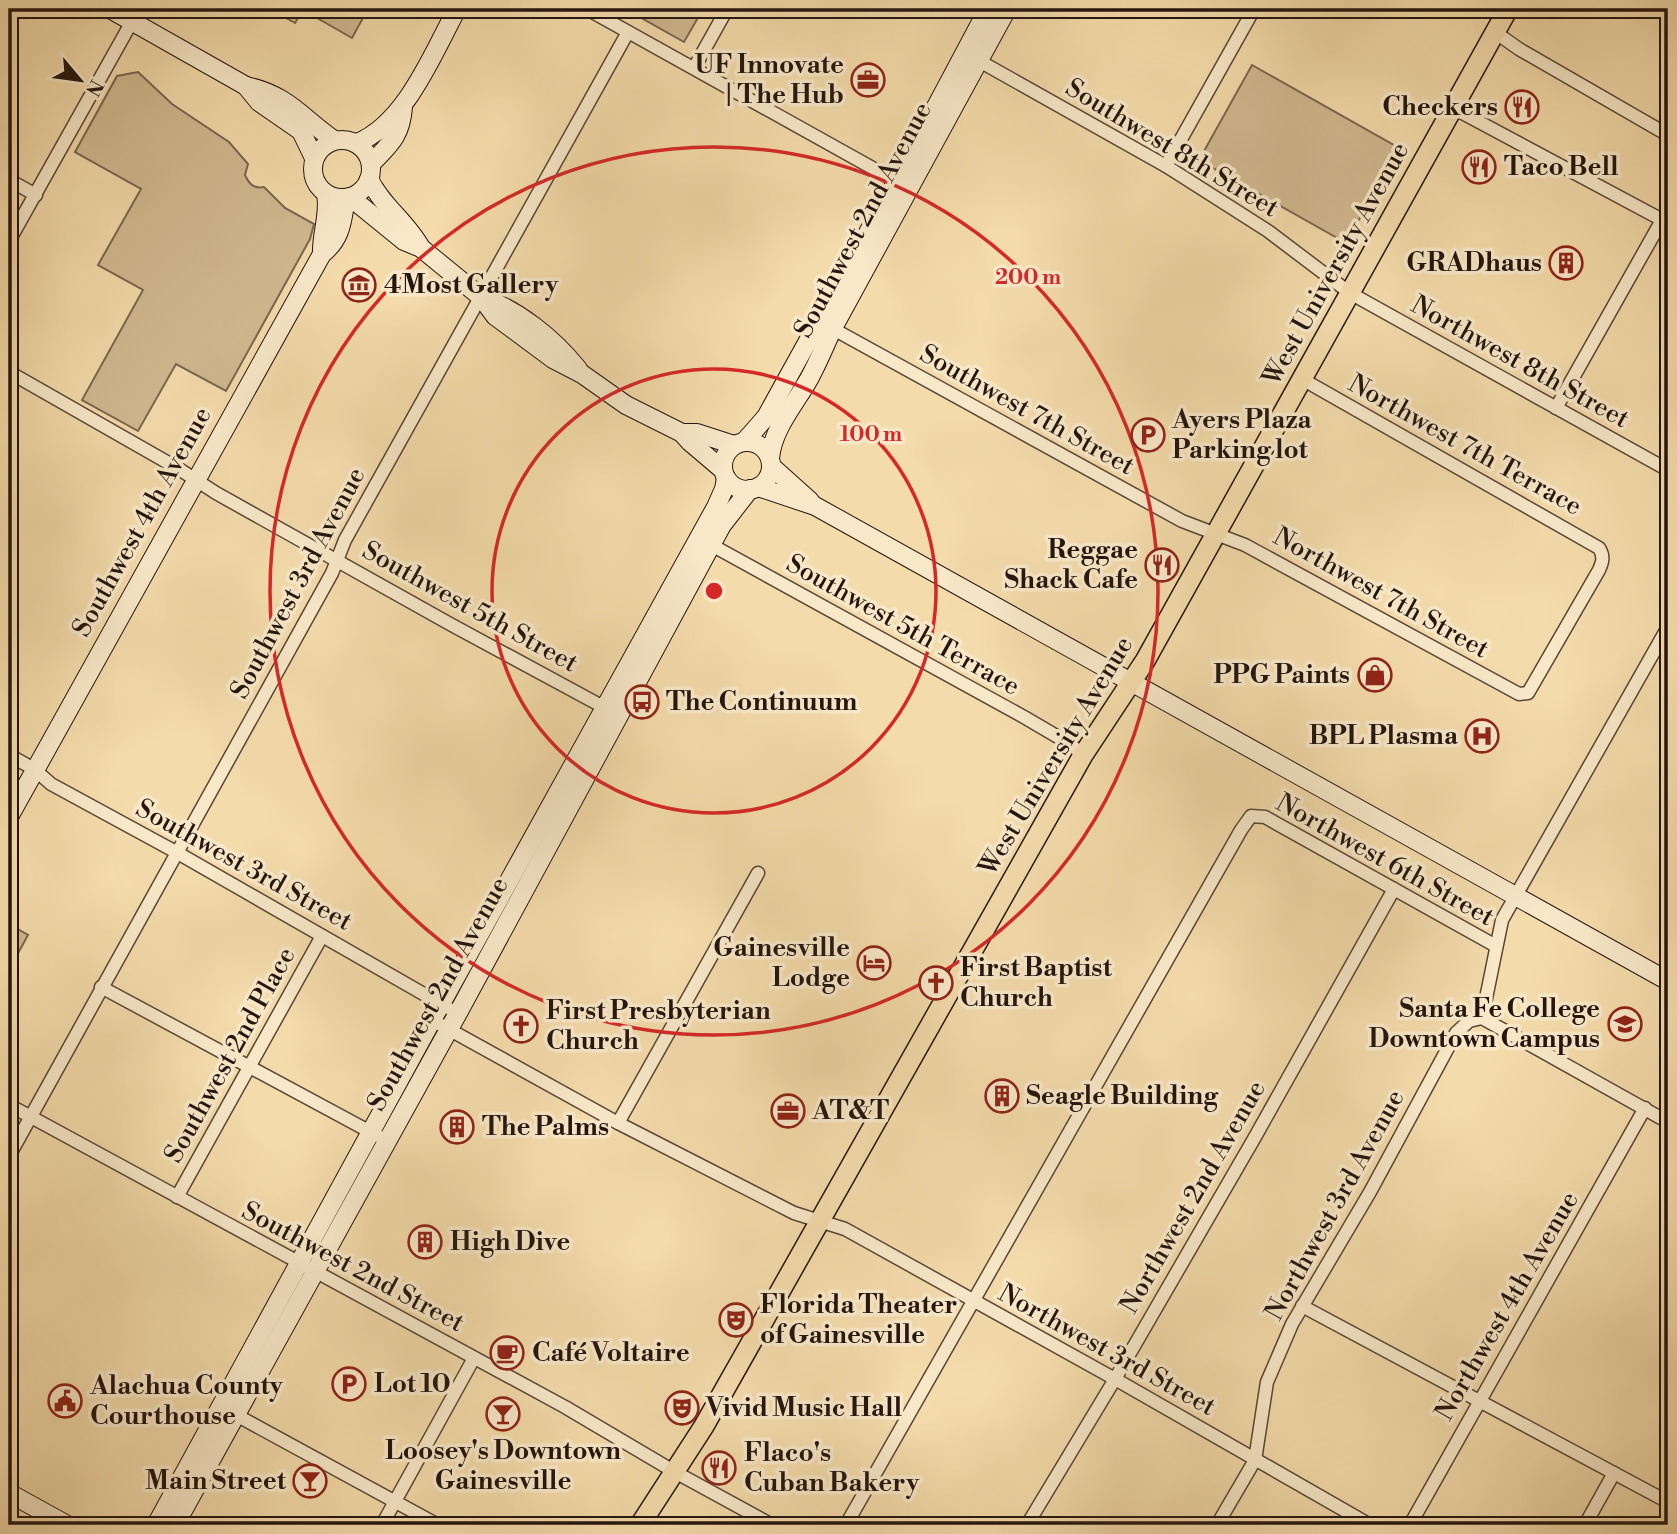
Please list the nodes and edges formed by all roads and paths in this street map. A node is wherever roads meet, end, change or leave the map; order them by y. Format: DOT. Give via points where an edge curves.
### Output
graph roads {
  1 [pos="110,9"];
  2 [pos="457,9"];
  3 [pos="587,9"];
  4 [pos="727,9"];
  5 [pos="988,9"];
  6 [pos="1007,9"];
  7 [pos="1254,9"];
  8 [pos="1508,9"];
  9 [pos="136,15"];
  10 [pos="628,32"];
  11 [pos="1495,32"];
  12 [pos="972,57"];
  13 [pos="694,68"];
  14 [pos="246,86"];
  15 [pos="403,107"];
  16 [pos="1453,107"];
  17 [pos="1668,135"];
  18 [pos="334,140"];
  19 [pos="357,144"];
  20 [pos="314,158"];
  21 [pos="1166,166"];
  22 [pos="370,172"];
  23 [pos="9,180"];
  24 [pos="903,185"];
  25 [pos="326,194"];
  26 [pos="36,195"];
  27 [pos="348,197"];
  28 [pos="1665,221"];
  29 [pos="9,242"];
  30 [pos="421,248"];
  31 [pos="322,254"];
  32 [pos="1350,293"];
  33 [pos="481,297"];
  34 [pos="826,325"];
  35 [pos="9,372"];
  36 [pos="1302,379"];
  37 [pos="1556,408"];
  38 [pos="682,433"];
  39 [pos="739,444"];
  40 [pos="770,462"];
  41 [pos="1668,470"];
  42 [pos="725,474"];
  43 [pos="196,479"];
  44 [pos="754,488"];
  45 [pos="815,506"];
  46 [pos="1216,533"];
  47 [pos="705,542"];
  48 [pos="337,559"];
  49 [pos="1666,634"];
  50 [pos="1131,682"];
  51 [pos="1524,695"];
  52 [pos="612,711"];
  53 [pos="9,755"];
  54 [pos="1083,755"];
  55 [pos="34,769"];
  56 [pos="9,817"];
  57 [pos="176,852"];
  58 [pos="533,855"];
  59 [pos="758,873"];
  60 [pos="1394,889"];
  61 [pos="1516,896"];
  62 [pos="322,936"];
  63 [pos="1496,946"];
  64 [pos="1668,981"];
  65 [pos="101,987"];
  66 [pos="441,1003"];
  67 [pos="458,1013"];
  68 [pos="1482,1018"];
  69 [pos="432,1020"];
  70 [pos="449,1030"];
  71 [pos="250,1066"];
  72 [pos="9,1105"];
  73 [pos="1645,1108"];
  74 [pos="29,1117"];
  75 [pos="1668,1122"];
  76 [pos="618,1123"];
  77 [pos="370,1132"];
  78 [pos="388,1141"];
  79 [pos="9,1156"];
  80 [pos="177,1197"];
  81 [pos="820,1222"];
  82 [pos="298,1264"];
  83 [pos="315,1273"];
  84 [pos="972,1301"];
  85 [pos="1301,1306"];
  86 [pos="474,1358"];
  87 [pos="1115,1379"];
  88 [pos="1479,1401"];
  89 [pos="236,1415"];
  90 [pos="1255,1460"];
  91 [pos="675,1472"];
  92 [pos="1615,1473"];
  93 [pos="9,1493"];
  94 [pos="395,1502"];
  95 [pos="1668,1502"];
  96 [pos="67,1525"];
  97 [pos="156,1525"];
  98 [pos="175,1525"];
  99 [pos="382,1525"];
  100 [pos="438,1525"];
  101 [pos="640,1525"];
  102 [pos="772,1525"];
  103 [pos="846,1525"];
  104 [pos="1027,1525"];
  105 [pos="1217,1525"];
  106 [pos="1370,1525"];
  107 [pos="1410,1525"];
  108 [pos="1585,1525"];
  1 -- 9 [label="street"];
  2 -- 15 [label="street"];
  3 -- 10 [label="street"];
  4 -- 13 [label="street"];
  5 -- 12 [label="street, Southwest 2nd Avenue"];
  6 -- 12 [label="street, Southwest 2nd Avenue"];
  7 -- 21 [label="street"];
  8 -- 11 [label="main road, West University Avenue"];
  9 -- 14 [label="street"];
  9 -- 26 [label="street"];
  10 -- 13 [label="street"];
  10 -- 33 [label="street, Southwest 3rd Avenue"];
  11 -- 16 [label="main road, West University Avenue"];
  11 -- 17 [label="street"];
  12 -- 21 [label="street, Southwest 8th Street"];
  12 -- 24 [label="street, Southwest 2nd Avenue"];
  13 -- 24 [label="street"];
  14 -- 18 [label="street" via="267,90 285,101"];
  14 -- 20 [label="street" via="259,102 301,131"];
  15 -- 19 [label="street" via="379,132"];
  15 -- 22 [label="street" via="402,125"];
  16 -- 28 [label="street"];
  16 -- 32 [label="main road, West University Avenue"];
  18 -- 19 [label="street"];
  18 -- 20 [label="street"];
  19 -- 22 [label="street" via="369,156"];
  20 -- 25 [label="street" via="315,182"];
  21 -- 32 [label="street, Southwest 8th Street" via="1268,231"];
  22 -- 27 [label="street" via="361,191"];
  22 -- 30 [label="street" via="376,193"];
  23 -- 26 [label="street"];
  24 -- 34 [label="street, Southwest 2nd Avenue"];
  25 -- 27 [label="street"];
  25 -- 31 [label="street, Southwest 4th Avenue"];
  26 -- 29 [label="street"];
  27 -- 30 [label="street" via="404,242"];
  27 -- 31 [label="street, Southwest 4th Avenue" via="334,244"];
  28 -- 37 [label="street"];
  30 -- 33 [label="street"];
  31 -- 43 [label="street, Southwest 4th Avenue"];
  32 -- 36 [label="main road, West University Avenue"];
  32 -- 37 [label="street, Northwest 8th Street"];
  33 -- 38 [label="street" via="504,305 626,405"];
  33 -- 48 [label="street, Southwest 3rd Avenue"];
  34 -- 39 [label="street, Southwest 2nd Avenue" via="766,417"];
  34 -- 40 [label="street, Southwest 2nd Avenue" via="809,378 781,424"];
  34 -- 46 [label="street, Southwest 7th Street" via="1182,521"];
  35 -- 43 [label="street, Southwest 5th Street"];
  36 -- 46 [label="main road, West University Avenue"];
  36 -- 51 [label="street, Northwest 7th Terrace" via="1592,542 1602,554 1599,570 1532,689"];
  37 -- 41 [label="street, Northwest 8th Street"];
  38 -- 39 [label="street"];
  38 -- 42 [label="street"];
  39 -- 40 [label="street" via="756,443"];
  39 -- 42 [label="street" via="725,456"];
  40 -- 44 [label="street" via="767,478"];
  40 -- 45 [label="street"];
  42 -- 44 [label="street" via="736,487"];
  42 -- 47 [label="street, Southwest 2nd Avenue"];
  43 -- 48 [label="street, Southwest 5th Street"];
  43 -- 55 [label="street, Southwest 4th Avenue"];
  44 -- 45 [label="street"];
  44 -- 47 [label="street, Southwest 2nd Avenue"];
  45 -- 50 [label="street"];
  46 -- 50 [label="main road, West University Avenue"];
  46 -- 51 [label="street, Northwest 7th Street"];
  47 -- 52 [label="street, Southwest 2nd Avenue"];
  47 -- 54 [label="street, Southwest 5th Terrace" via="1000,704"];
  48 -- 52 [label="street, Southwest 5th Street"];
  48 -- 57 [label="street, Southwest 3rd Avenue"];
  49 -- 61 [label="street"];
  50 -- 54 [label="main road, West University Avenue"];
  50 -- 61 [label="street"];
  52 -- 58 [label="street, Southwest 2nd Avenue"];
  53 -- 55 [label="street, Southwest 3rd Street"];
  54 -- 81 [label="main road, West University Avenue"];
  55 -- 56 [label="street, Southwest 4th Avenue"];
  55 -- 57 [label="street, Southwest 3rd Street" via="51,784"];
  57 -- 62 [label="street, Southwest 3rd Street"];
  57 -- 65 [label="street, Southwest 3rd Avenue"];
  58 -- 66 [label="street, Southwest 2nd Avenue"];
  58 -- 67 [label="street, Southwest 2nd Avenue"];
  59 -- 76 [label="street"];
  60 -- 63 [label="street, Northwest 6th Street"];
  60 -- 84 [label="street, Northwest 6th Street" via="1265,817 1251,816"];
  60 -- 87 [label="street, Northwest 2nd Avenue"];
  61 -- 63 [label="street" via="1502,920"];
  61 -- 64 [label="street"];
  62 -- 66 [label="street, Southwest 3rd Street"];
  62 -- 71 [label="street, Southwest 2nd Place"];
  63 -- 68 [label="street"];
  65 -- 71 [label="street"];
  65 -- 74 [label="street, Southwest 3rd Avenue"];
  66 -- 67 [label="street, Southwest 3rd Street"];
  66 -- 69 [label="street, Southwest 2nd Avenue"];
  67 -- 70 [label="street, Southwest 2nd Avenue"];
  68 -- 73 [label="street"];
  68 -- 85 [label="street, Northwest 3rd Avenue" via="1469,1021 1456,1033 1370,1192"];
  69 -- 70 [label="street"];
  69 -- 77 [label="street, Southwest 2nd Avenue"];
  70 -- 76 [label="street"];
  70 -- 78 [label="street, Southwest 2nd Avenue"];
  71 -- 77 [label="street"];
  71 -- 80 [label="street, Southwest 2nd Place"];
  72 -- 74 [label="street, Southwest 2nd Street"];
  73 -- 75 [label="street"];
  73 -- 88 [label="street, Northwest 4th Avenue"];
  74 -- 79 [label="street, Southwest 3rd Avenue"];
  74 -- 80 [label="street, Southwest 2nd Street"];
  76 -- 81 [label="street"];
  77 -- 78 [label="street"];
  77 -- 82 [label="street, Southwest 2nd Avenue"];
  78 -- 83 [label="street, Southwest 2nd Avenue"];
  80 -- 82 [label="street, Southwest 2nd Street"];
  81 -- 84 [label="street, Northwest 3rd Street" via="845,1229"];
  81 -- 91 [label="main road, West University Avenue"];
  82 -- 83 [label="street, Southwest 2nd Street"];
  82 -- 97 [label="street, Southwest 2nd Avenue"];
  83 -- 86 [label="street, Southwest 2nd Street"];
  83 -- 89 [label="street, Southwest 2nd Avenue"];
  84 -- 87 [label="street, Northwest 3rd Street"];
  84 -- 103 [label="street"];
  85 -- 88 [label="street"];
  85 -- 90 [label="street, Northwest 3rd Avenue" via="1267,1382"];
  86 -- 91 [label="street, Southwest 2nd Street"];
  86 -- 94 [label="street"];
  87 -- 90 [label="street, Northwest 3rd Street"];
  87 -- 104 [label="street, Northwest 2nd Avenue"];
  88 -- 92 [label="street"];
  88 -- 107 [label="street, Northwest 4th Avenue"];
  89 -- 94 [label="street"];
  89 -- 98 [label="street, Southwest 2nd Avenue"];
  90 -- 105 [label="street, Northwest 3rd Avenue"];
  90 -- 106 [label="street, Northwest 3rd Street"];
  91 -- 101 [label="main road, West University Avenue"];
  91 -- 102 [label="street, Southwest 2nd Street"];
  92 -- 95 [label="street"];
  92 -- 108 [label="street"];
  93 -- 96 [label="street"];
  94 -- 99 [label="street"];
  94 -- 100 [label="street"];
}
